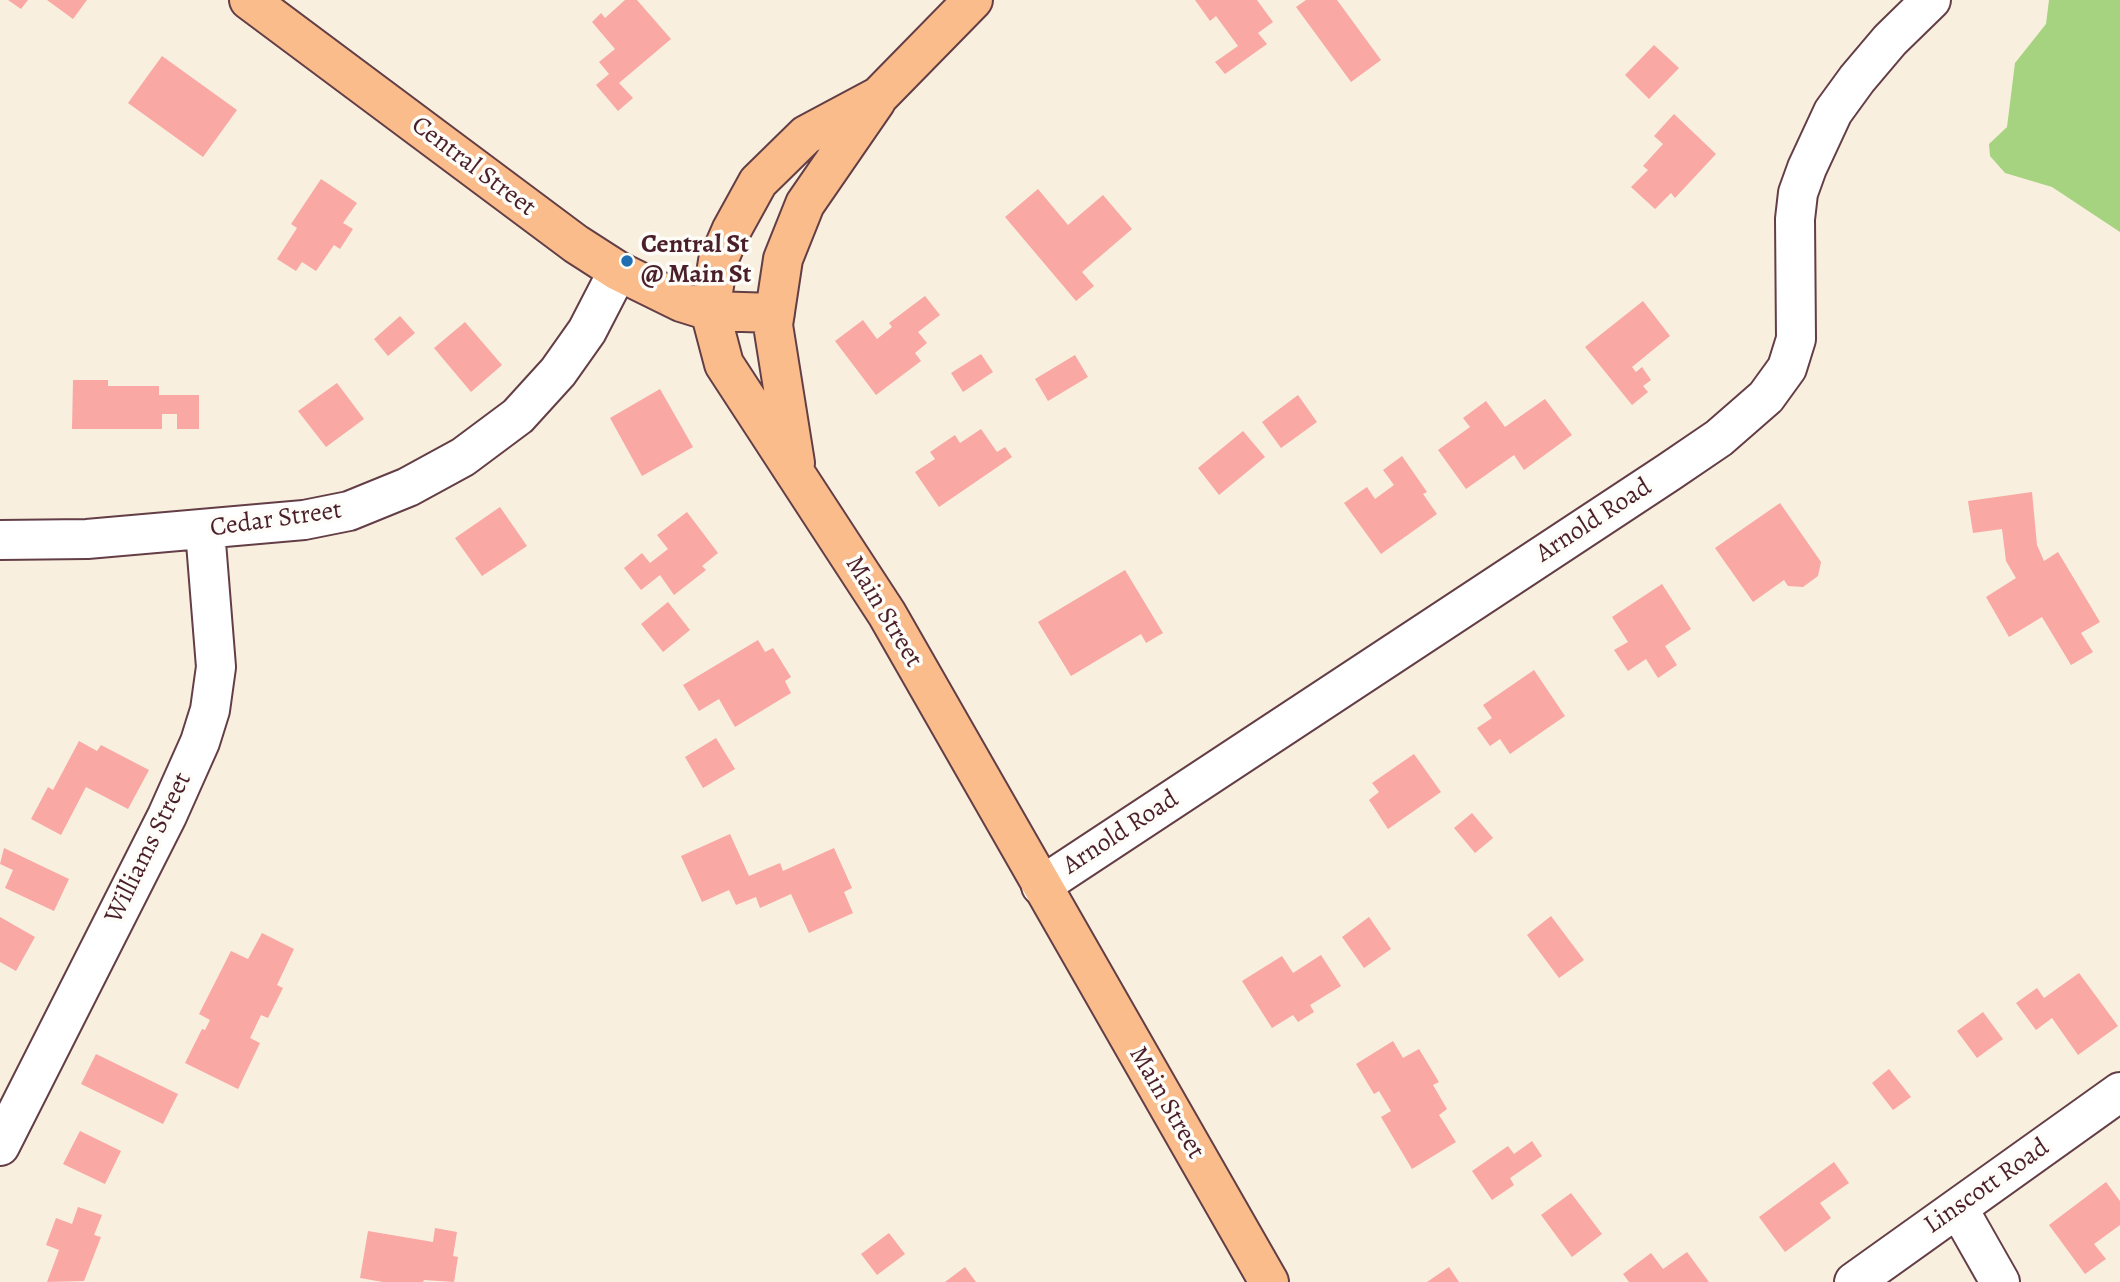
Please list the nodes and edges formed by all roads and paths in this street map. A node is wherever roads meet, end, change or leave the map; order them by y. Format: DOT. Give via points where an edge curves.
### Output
graph roads {
  1 [pos="249,0"];
  2 [pos="973,0"];
  3 [pos="1931,0"];
  4 [pos="880,96"];
  5 [pos="618,271"];
  6 [pos="710,311"];
  7 [pos="775,313"];
  8 [pos="796,472"];
  9 [pos="205,530"];
  10 [pos="0,540"];
  11 [pos="1041,886"];
  12 [pos="2120,1093"];
  13 [pos="0,1146"];
  14 [pos="1958,1208"];
  15 [pos="1269,1282"];
  16 [pos="1854,1282"];
  17 [pos="2000,1282"];
  1 -- 5 [label="main road, Central Street"];
  2 -- 4 [label="main road, Main Street"];
  3 -- 11 [label="street, Arnold Road" via="1857,79 1833,112 1811,159 1798,193 1795,219 1796,339 1787,368 1766,397 1719,438 1669,472"];
  4 -- 6 [label="main road, Main Street" via="806,135 758,182 718,261"];
  4 -- 7 [label="main road" via="805,204 783,259"];
  5 -- 6 [label="main road, Central Street"];
  5 -- 9 [label="street, Cedar Street" via="587,331 558,373 518,416 463,457 408,487 349,511"];
  6 -- 7 [label="main road, Central Street"];
  6 -- 8 [label="main road, Main Street" via="724,364"];
  7 -- 8 [label="main road" via="780,378"];
  8 -- 11 [label="main road, Main Street" via="887,614"];
  9 -- 10 [label="street, Cedar Street"];
  9 -- 13 [label="street, Williams Street" via="216,667 200,742"];
  11 -- 15 [label="main road, Main Street"];
  12 -- 14 [label="street, Linscott Road"];
  14 -- 16 [label="street, Linscott Road"];
  14 -- 17 [label="street"];
}
